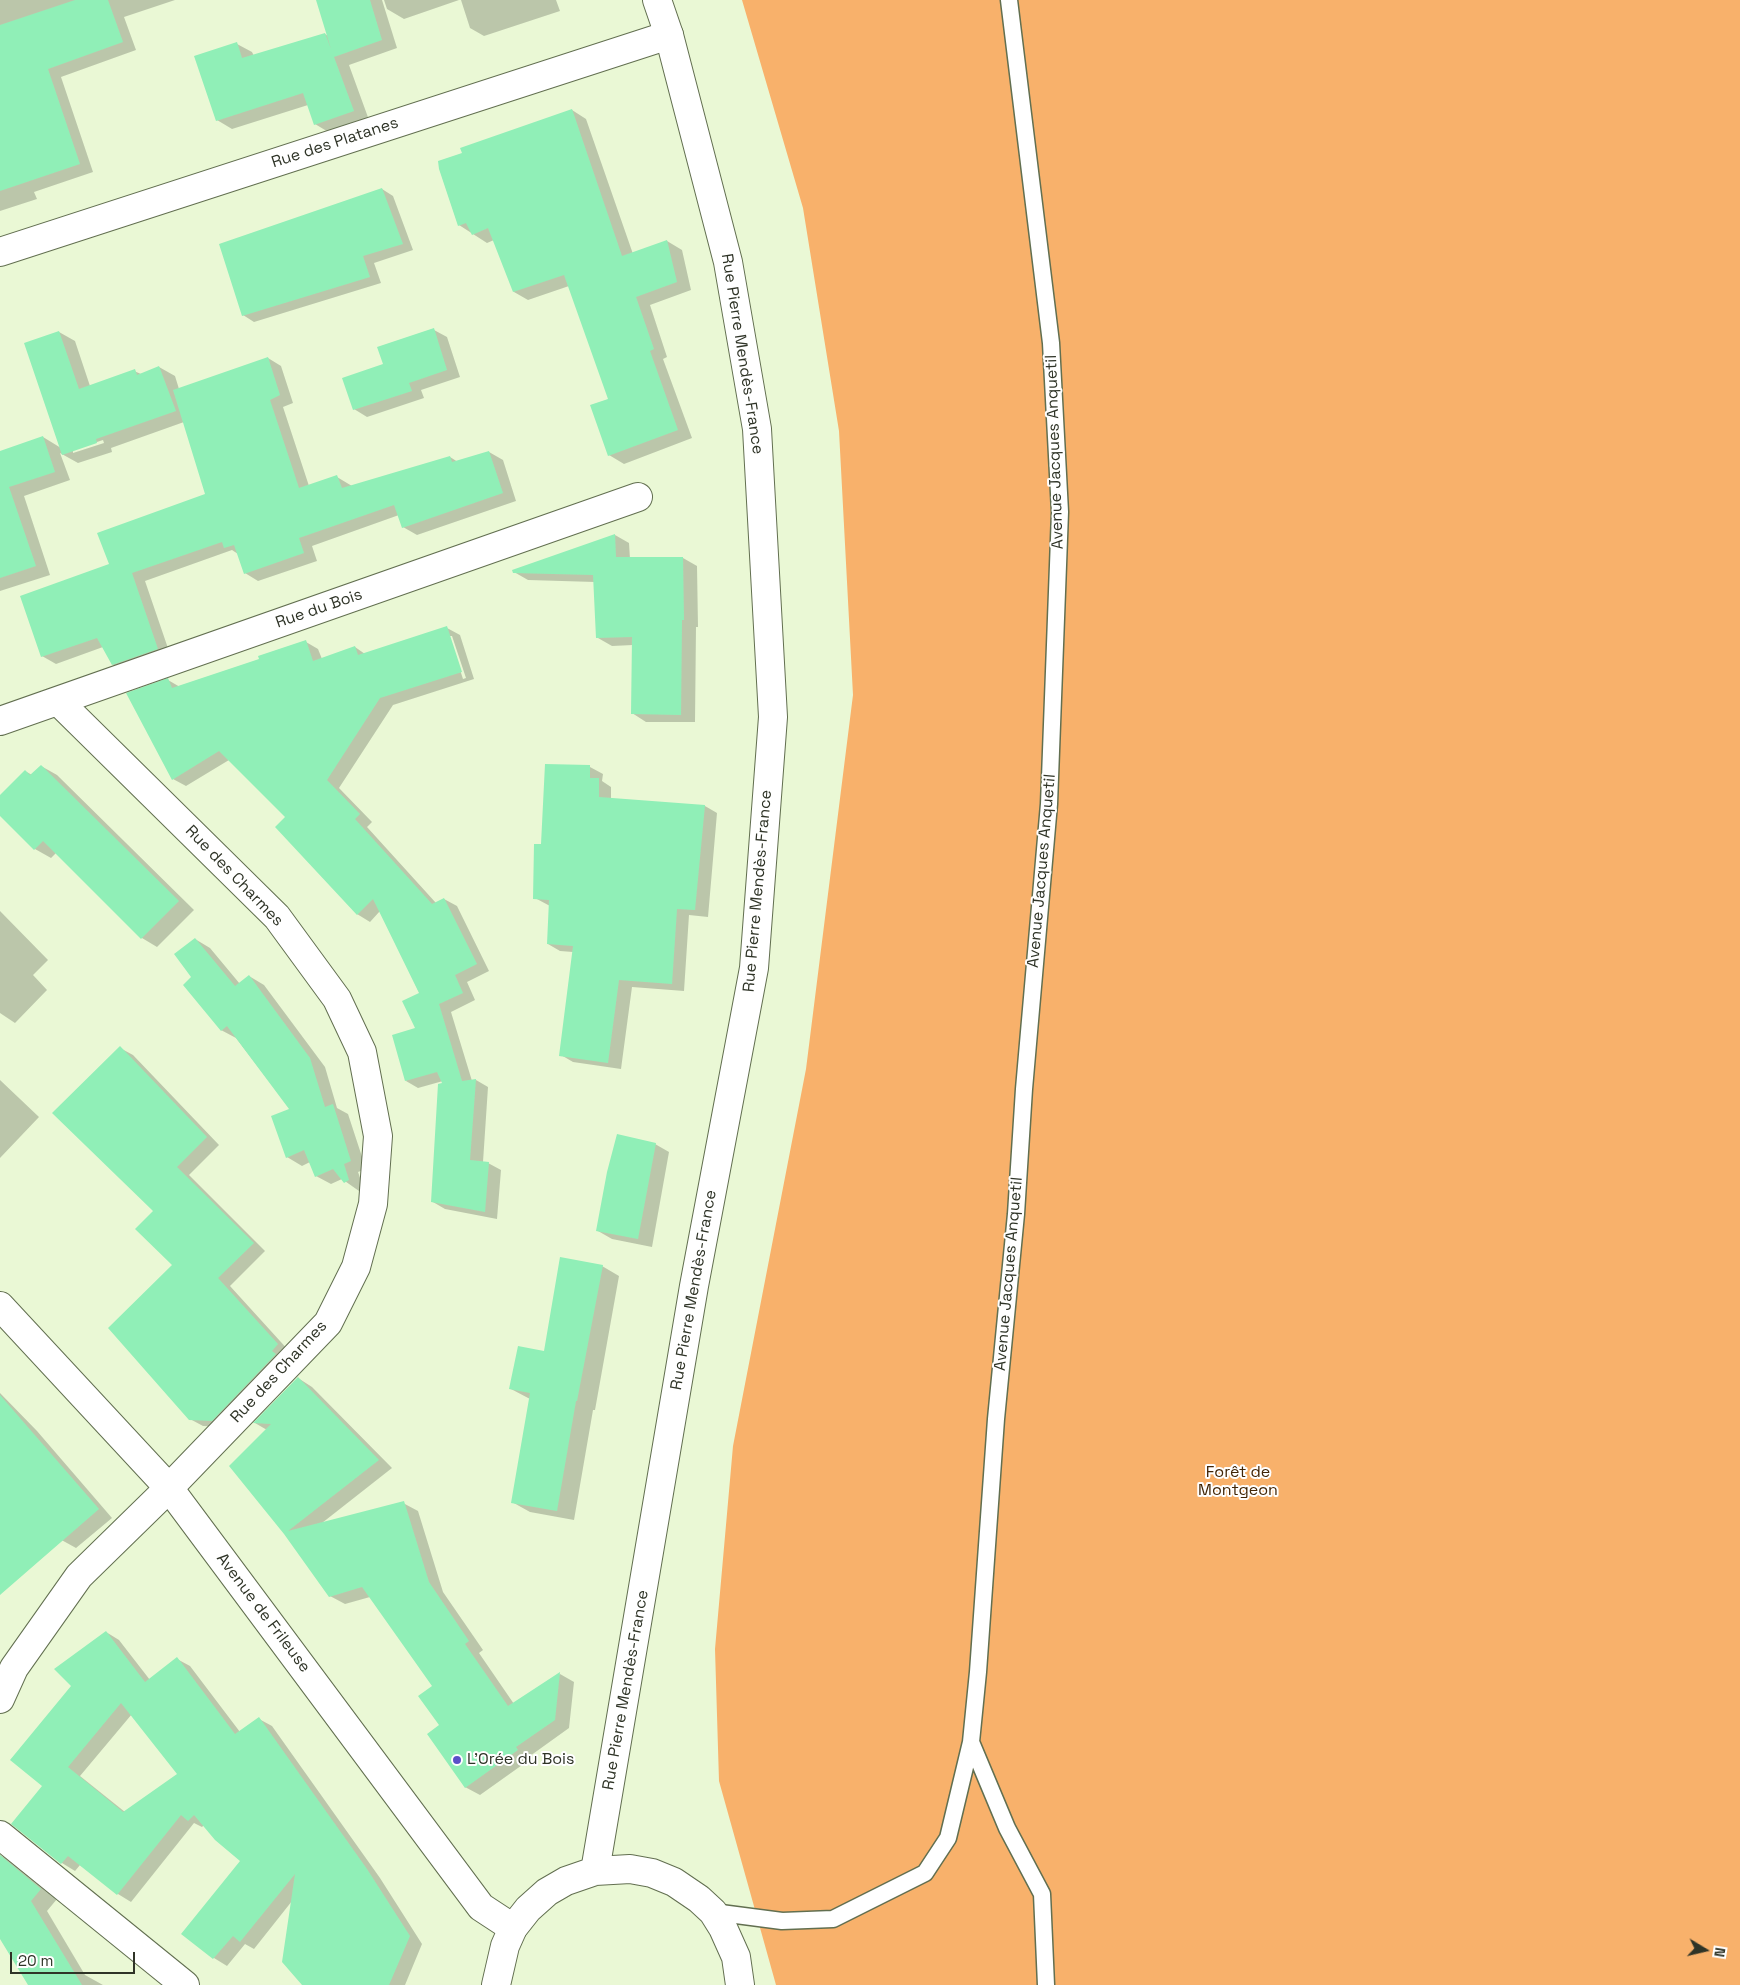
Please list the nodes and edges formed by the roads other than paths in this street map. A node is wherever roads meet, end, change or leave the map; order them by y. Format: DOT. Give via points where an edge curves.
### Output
graph roads {
  1 [pos="657,0"];
  2 [pos="1009,0"];
  3 [pos="669,35"];
  4 [pos="0,252"];
  5 [pos="638,497"];
  6 [pos="58,701"];
  7 [pos="0,721"];
  8 [pos="0,1306"];
  9 [pos="169,1488"];
  10 [pos="0,1698"];
  11 [pos="971,1742"];
  12 [pos="0,1835"];
  13 [pos="595,1871"];
  14 [pos="713,1912"];
  15 [pos="513,1928"];
  16 [pos="185,1985"];
  17 [pos="496,1985"];
  18 [pos="740,1985"];
  19 [pos="1046,1985"];
  1 -- 3 [label="street, Rue Pierre Mendès-France"];
  2 -- 11 [label="lane, Avenue Jacques Anquetil" via="1051,343 1060,512 1049,804"];
  3 -- 4 [label="street, Rue des Platanes"];
  3 -- 13 [label="street, Rue Pierre Mendès-France" via="728,262 758,429 774,716 754,968 694,1286"];
  5 -- 6 [label="street, Rue du Bois"];
  6 -- 7 [label="street, Rue du Bois"];
  6 -- 9 [label="street, Rue des Charmes" via="277,917 336,999 362,1052 378,1136 373,1204 356,1267 328,1323"];
  8 -- 9 [label="street, Avenue de Frileuse"];
  9 -- 10 [label="street, Rue des Charmes" via="79,1576 14,1668"];
  9 -- 15 [label="street, Avenue de Frileuse" via="481,1907"];
  11 -- 14 [label="lane, Avenue Jacques Anquetil" via="948,1838 925,1873 833,1919 782,1922"];
  11 -- 19 [label="lane, Avenue Jacques Anquetil" via="1007,1828 1042,1894"];
  12 -- 16 [label="street"];
  13 -- 14 [label="street" via="630,1869 652,1873 674,1882"];
  13 -- 15 [label="street" via="547,1892"];
  14 -- 18 [label="street" via="736,1957"];
  15 -- 17 [label="street" via="505,1946"];
}
